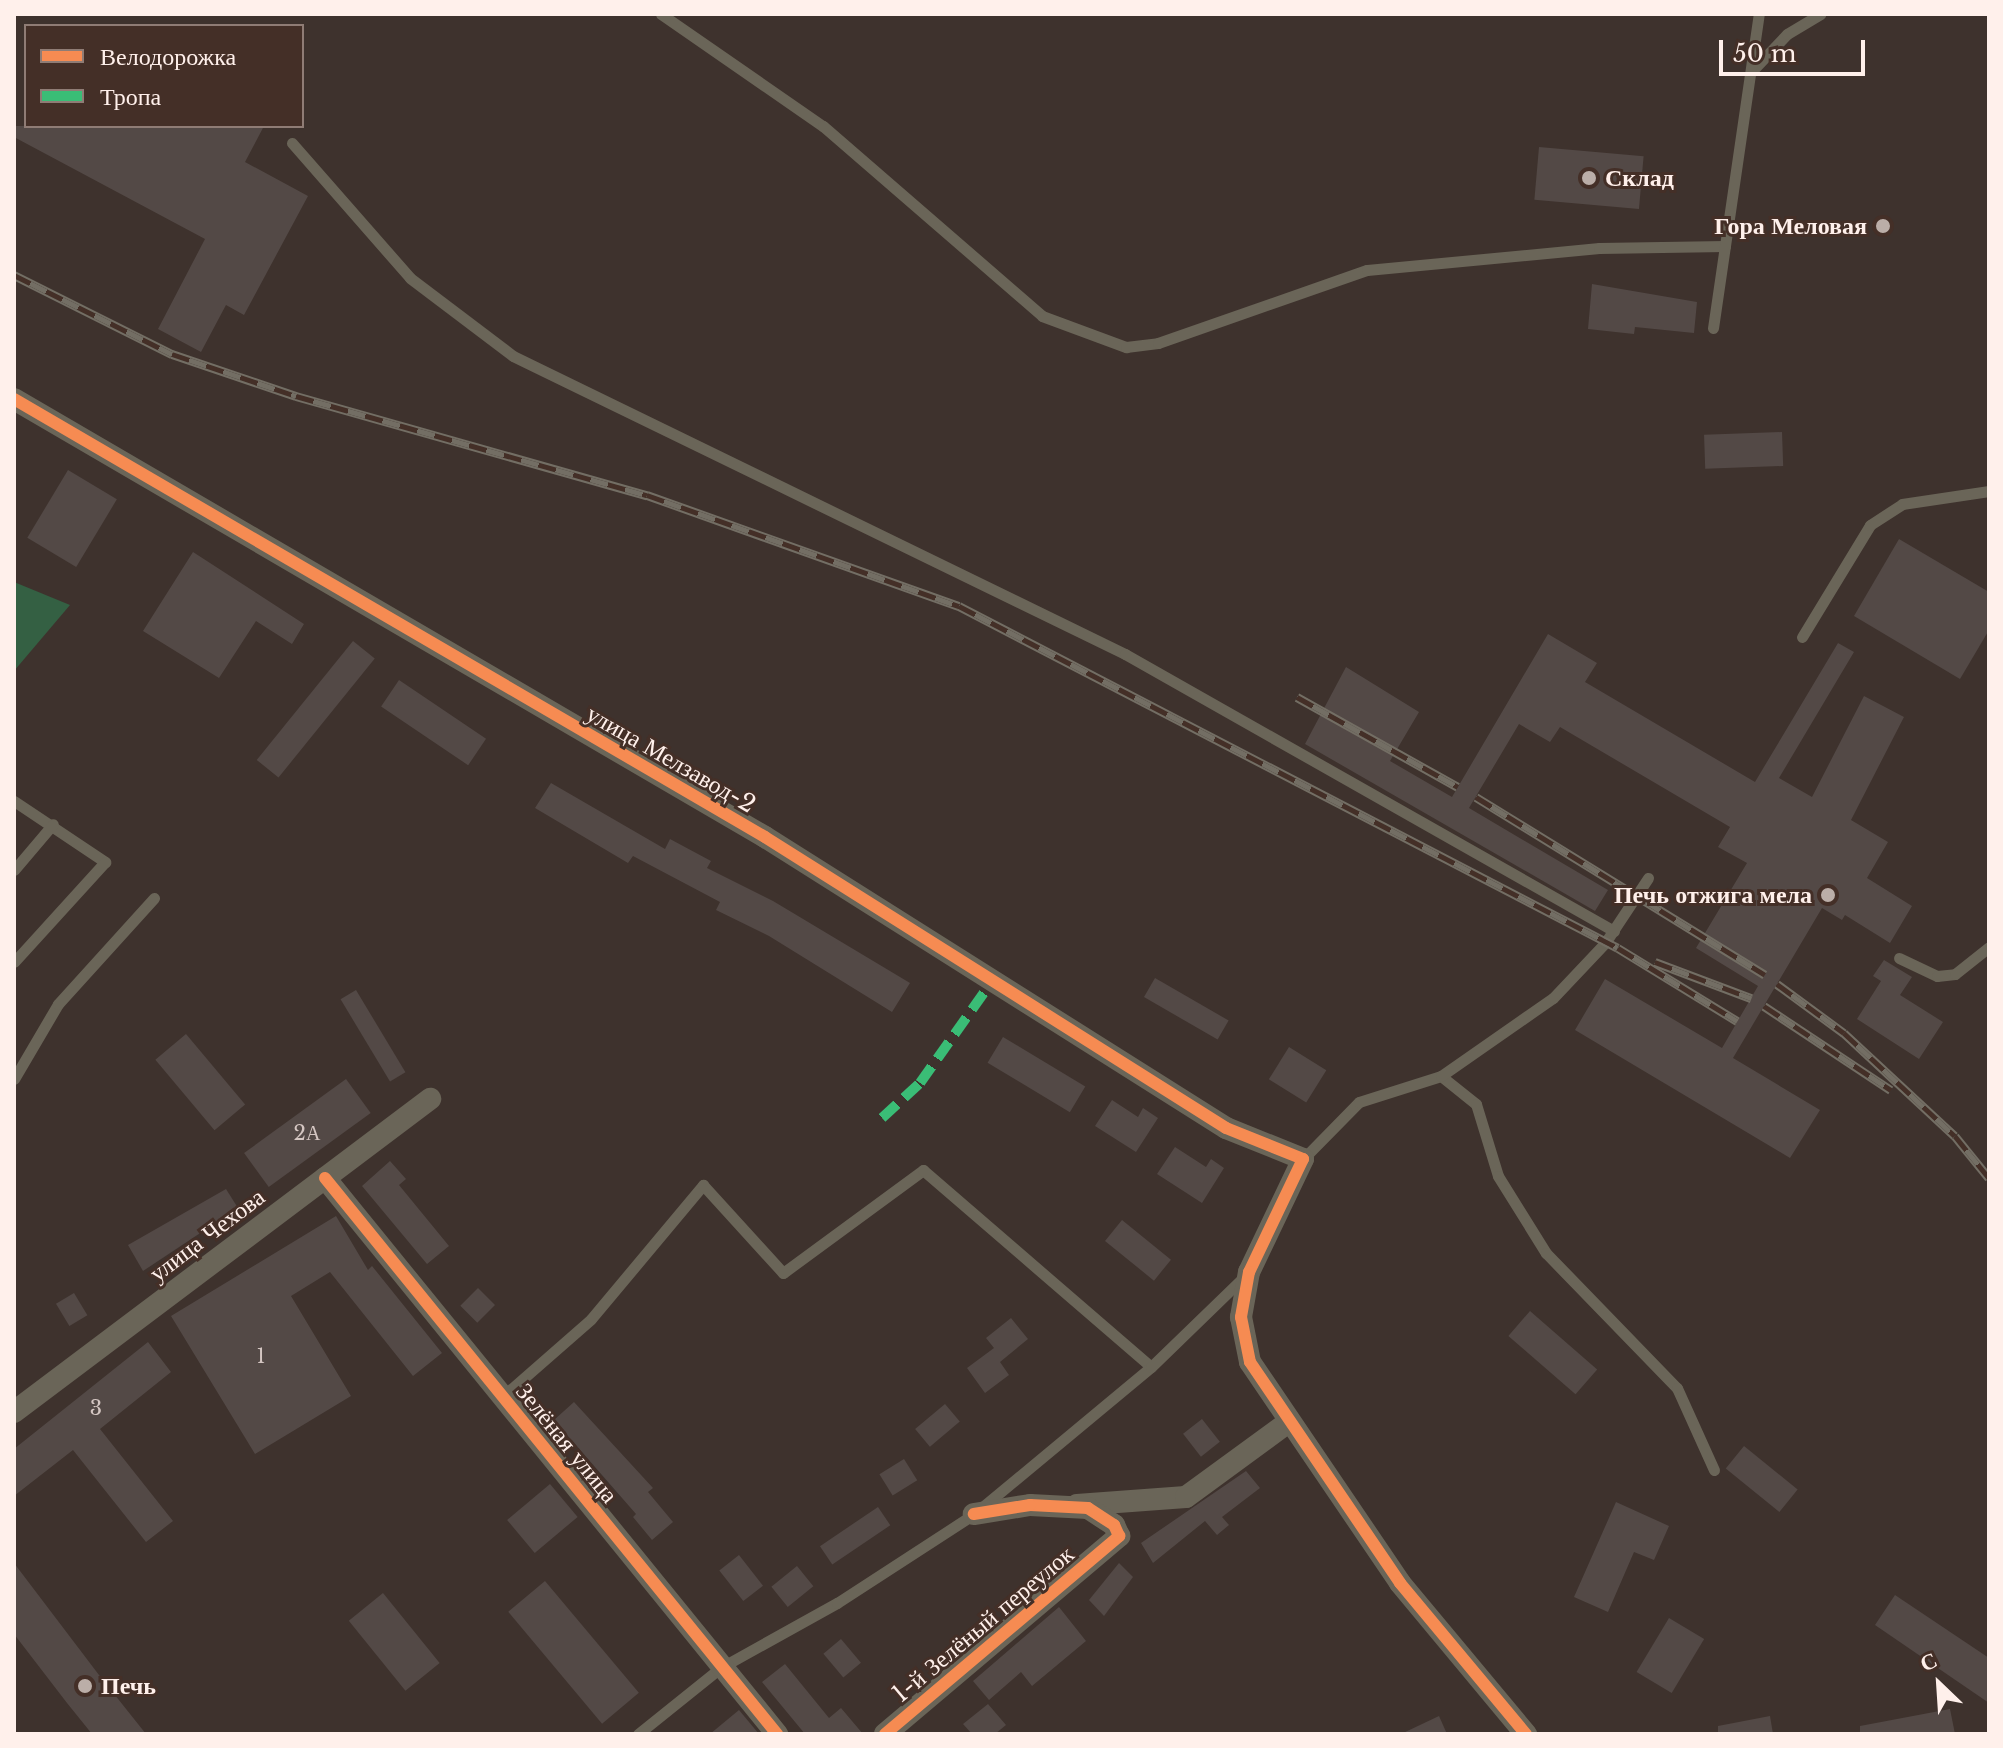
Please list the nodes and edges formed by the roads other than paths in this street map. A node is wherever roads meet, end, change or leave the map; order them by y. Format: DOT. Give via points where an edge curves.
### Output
graph roads {
  1 [pos="661,14"];
  2 [pos="1759,14"];
  3 [pos="1820,14"];
  4 [pos="1750,73"];
  5 [pos="292,143"];
  6 [pos="1725,246"];
  7 [pos="1713,328"];
  8 [pos="14,399"];
  9 [pos="1989,491"];
  10 [pos="1802,637"];
  11 [pos="14,801"];
  12 [pos="53,824"];
  13 [pos="14,870"];
  14 [pos="1648,878"];
  15 [pos="154,898"];
  16 [pos="1614,931"];
  17 [pos="1989,947"];
  18 [pos="1899,958"];
  19 [pos="14,962"];
  20 [pos="1441,1076"];
  21 [pos="14,1079"];
  22 [pos="430,1099"];
  23 [pos="1303,1159"];
  24 [pos="325,1178"];
  25 [pos="1249,1272"];
  26 [pos="1151,1367"];
  27 [pos="502,1398"];
  28 [pos="14,1412"];
  29 [pos="1287,1423"];
  30 [pos="1714,1470"];
  31 [pos="1072,1506"];
  32 [pos="974,1514"];
  33 [pos="720,1668"];
  34 [pos="638,1734"];
  35 [pos="777,1734"];
  36 [pos="885,1734"];
  37 [pos="1526,1734"];
  1 -- 6 [label="lane" via="823,126 1042,316 1126,347 1199,330 1367,270 1599,248"];
  2 -- 4 [label="lane"];
  3 -- 4 [label="lane" via="1787,34"];
  4 -- 6 [label="lane"];
  5 -- 16 [label="lane" via="410,278 513,356 1125,654"];
  6 -- 7 [label="lane"];
  8 -- 23 [label="street, улица Мелзавод-2" via="765,837 1226,1128"];
  9 -- 10 [label="lane" via="1902,504 1870,525"];
  11 -- 12 [label="lane"];
  12 -- 13 [label="lane"];
  12 -- 19 [label="lane" via="105,862"];
  14 -- 16 [label="lane"];
  15 -- 21 [label="lane" via="58,1004"];
  16 -- 20 [label="lane" via="1553,998"];
  17 -- 18 [label="lane" via="1955,974 1937,976"];
  20 -- 23 [label="lane" via="1359,1102"];
  20 -- 30 [label="lane" via="1476,1104 1498,1176 1546,1253 1677,1388"];
  22 -- 24 [label="street, улица Чехова"];
  23 -- 25 [label="street"];
  24 -- 27 [label="street, Зелёная улица"];
  24 -- 28 [label="street, улица Чехова"];
  25 -- 26 [label="lane"];
  25 -- 29 [label="street" via="1241,1317 1250,1362"];
  26 -- 27 [label="lane" via="923,1170 783,1273 703,1185 591,1319"];
  26 -- 32 [label="lane"];
  27 -- 33 [label="street, Зелёная улица"];
  29 -- 31 [label="street" via="1186,1497"];
  29 -- 37 [label="street" via="1400,1583"];
  31 -- 32 [label="street" via="1030,1505"];
  31 -- 36 [label="street, 1-й Зелёный переулок" via="1088,1508 1114,1525 1119,1536"];
  32 -- 33 [label="lane" via="837,1603"];
  33 -- 34 [label="lane"];
  33 -- 35 [label="street, Зелёная улица"];
}
